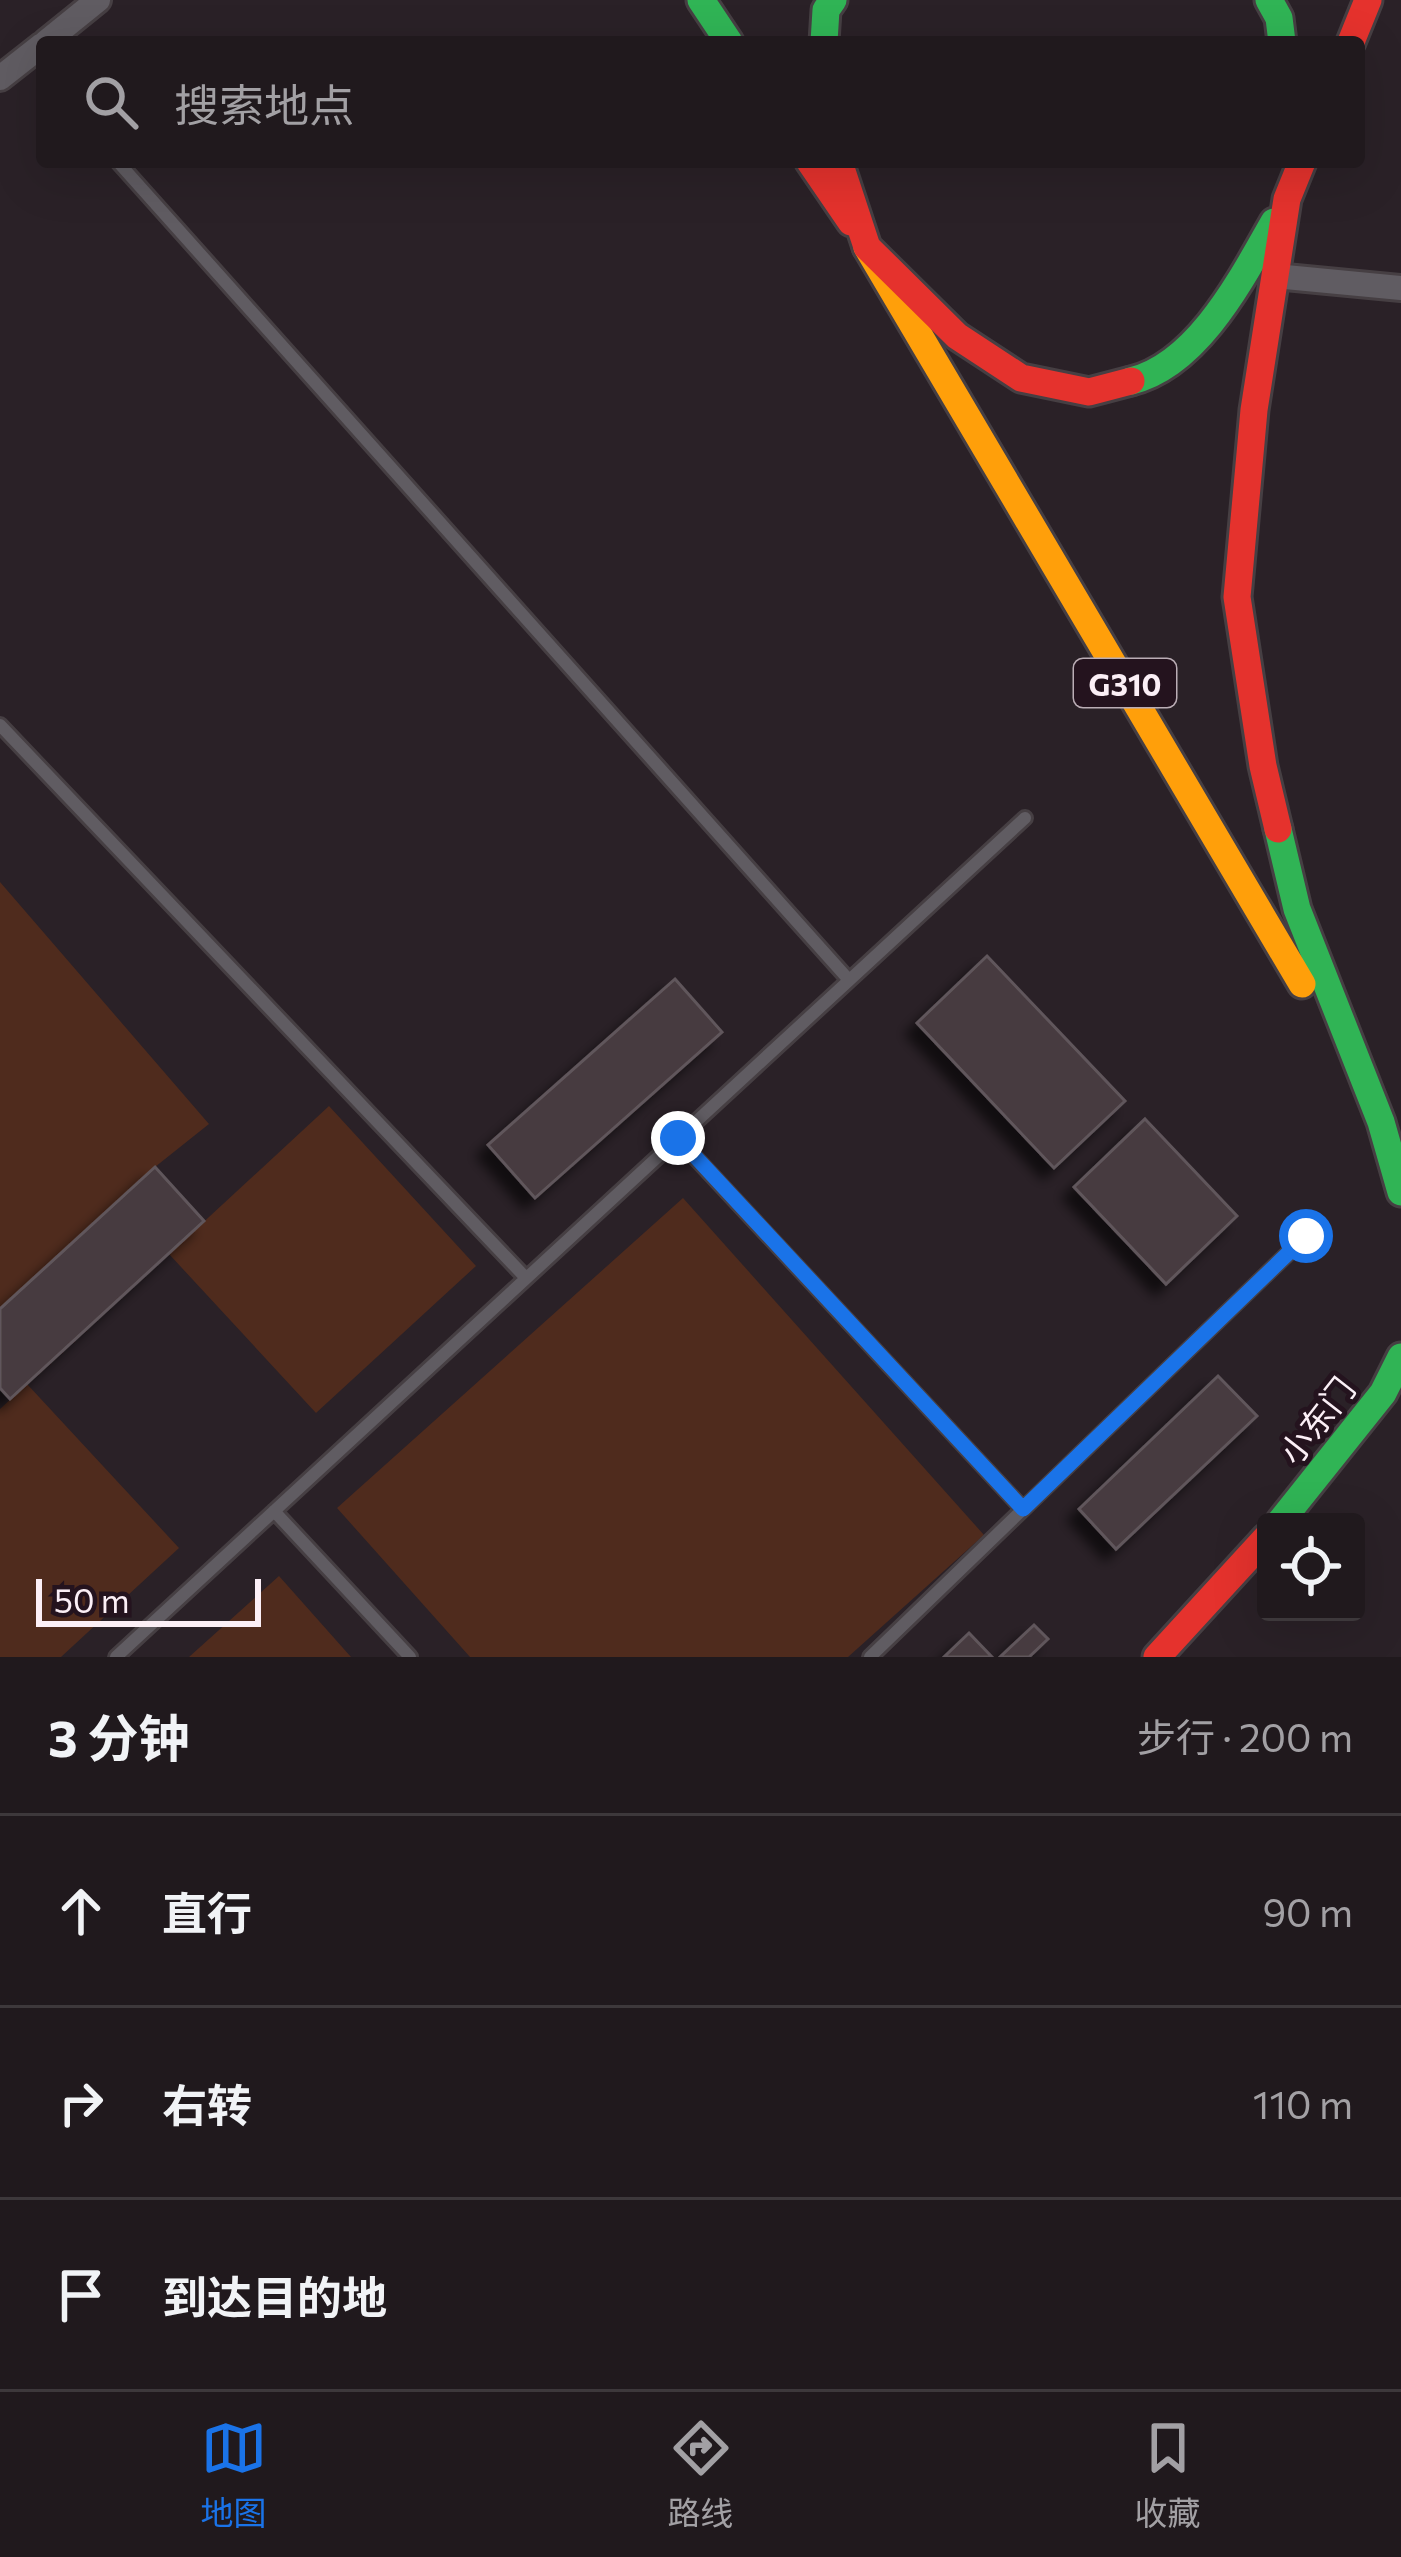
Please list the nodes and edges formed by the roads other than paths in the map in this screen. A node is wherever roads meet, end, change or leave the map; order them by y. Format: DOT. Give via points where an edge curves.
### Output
graph roads {
  1 [pos="98,0"];
  2 [pos="701,0"];
  3 [pos="833,0"];
  4 [pos="1269,0"];
  5 [pos="1368,0"];
  6 [pos="54,36"];
  7 [pos="725,36"];
  8 [pos="824,36"];
  9 [pos="1281,36"];
  10 [pos="1353,36"];
  11 [pos="36,50"];
  12 [pos="0,78"];
  13 [pos="123,168"];
  14 [pos="814,168"];
  15 [pos="840,168"];
  16 [pos="1287,168"];
  17 [pos="1300,168"];
  18 [pos="1287,199"];
  19 [pos="867,247"];
  20 [pos="1275,276"];
  21 [pos="1401,287"];
  22 [pos="0,725"];
  23 [pos="1025,818"];
  24 [pos="849,980"];
  25 [pos="1381,1122"];
  26 [pos="678,1138"];
  27 [pos="1401,1192"];
  28 [pos="1306,1236"];
  29 [pos="526,1278"];
  30 [pos="1401,1357"];
  31 [pos="1384,1393"];
  32 [pos="1401,1417"];
  33 [pos="1023,1509"];
  34 [pos="274,1511"];
  35 [pos="1287,1513"];
  36 [pos="1257,1548"];
  37 [pos="116,1657"];
  38 [pos="410,1657"];
  39 [pos="870,1657"];
  40 [pos="1156,1657"];
  1 -- 6 [label="street"];
  2 -- 7 [label="main road"];
  3 -- 8 [label="main road"];
  4 -- 9 [label="main road"];
  5 -- 10 [label="main road"];
  11 -- 12 [label="street"];
  13 -- 24 [label="lane"];
  14 -- 19 [label="main road"];
  15 -- 19 [label="main road, G310"];
  16 -- 18 [label="main road, G310"];
  17 -- 18 [label="main road, G310"];
  18 -- 19 [label="main road, G310" via="1225,307 1157,375 1089,392 1021,378 973,347"];
  18 -- 20 [label="main road, G310"];
  19 -- 25 [label="main road, G310"];
  20 -- 21 [label="street"];
  20 -- 25 [label="main road, G310" via="1237,597 1297,909"];
  22 -- 29 [label="lane"];
  23 -- 24 [label="lane"];
  24 -- 26 [label="lane"];
  25 -- 27 [label="main road, G310"];
  26 -- 29 [label="lane"];
  26 -- 33 [label="lane"];
  28 -- 33 [label="lane"];
  29 -- 34 [label="lane"];
  30 -- 31 [label="main road, 小东门"];
  31 -- 32 [label="street"];
  31 -- 35 [label="main road, 小东门"];
  33 -- 39 [label="lane"];
  34 -- 37 [label="lane"];
  34 -- 38 [label="lane"];
  36 -- 40 [label="main road"];
}
